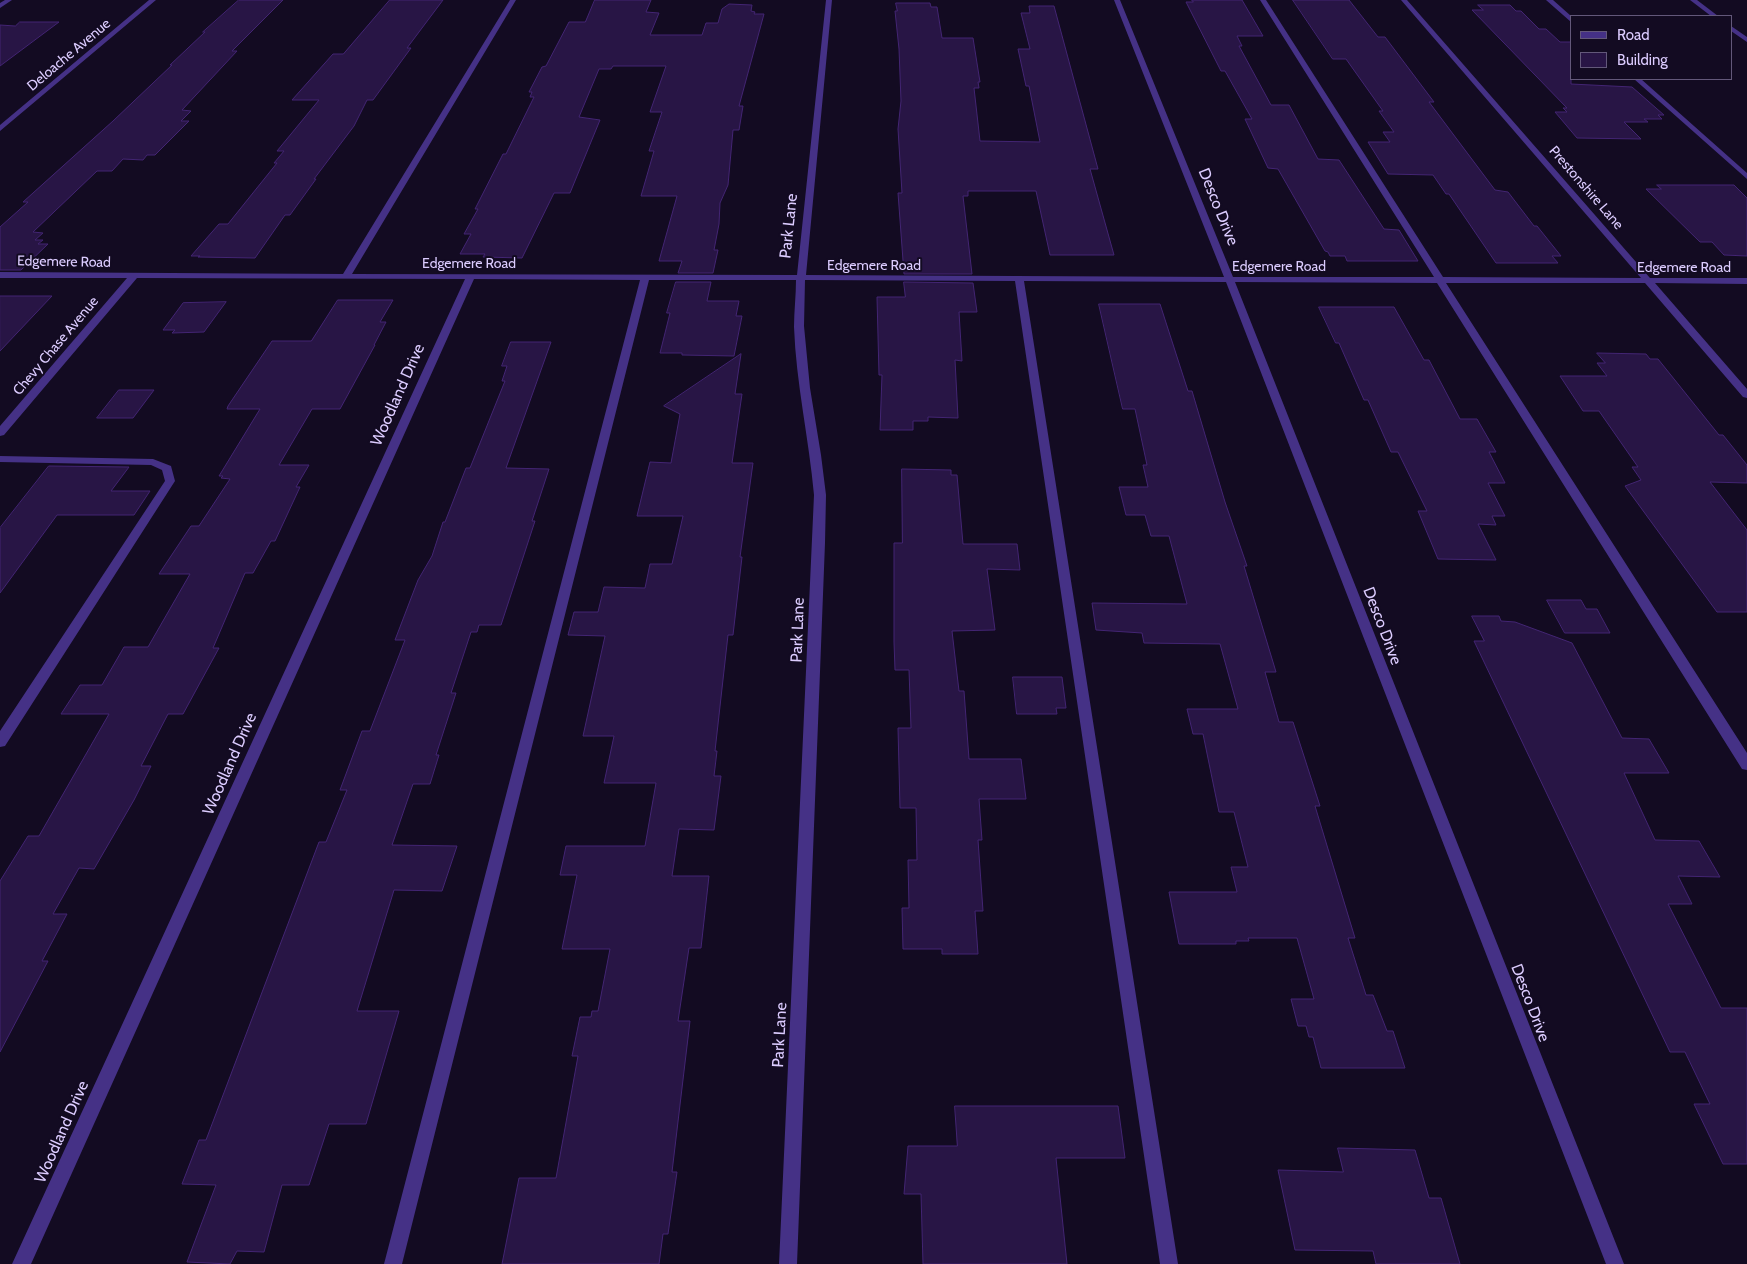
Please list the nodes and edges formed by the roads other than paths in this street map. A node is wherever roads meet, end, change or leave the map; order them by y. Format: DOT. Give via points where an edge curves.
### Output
graph roads {
  1 [pos="8,0"];
  2 [pos="153,0"];
  3 [pos="513,0"];
  4 [pos="829,0"];
  5 [pos="1117,0"];
  6 [pos="1263,0"];
  7 [pos="1404,0"];
  8 [pos="1549,0"];
  9 [pos="1693,0"];
  10 [pos="0,6"];
  11 [pos="1714,15"];
  12 [pos="1570,19"];
  13 [pos="1732,29"];
  14 [pos="1747,40"];
  15 [pos="1638,80"];
  16 [pos="0,128"];
  17 [pos="1747,177"];
  18 [pos="0,275"];
  19 [pos="133,276"];
  20 [pos="345,277"];
  21 [pos="470,278"];
  22 [pos="645,278"];
  23 [pos="801,279"];
  24 [pos="1019,280"];
  25 [pos="1230,281"];
  26 [pos="1442,281"];
  27 [pos="1648,281"];
  28 [pos="1747,281"];
  29 [pos="1747,395"];
  30 [pos="0,433"];
  31 [pos="0,459"];
  32 [pos="0,742"];
  33 [pos="1747,765"];
  34 [pos="21,1264"];
  35 [pos="393,1264"];
  36 [pos="788,1264"];
  37 [pos="1169,1264"];
  38 [pos="1615,1264"];
  1 -- 10 [label="street"];
  2 -- 16 [label="street, Deloache Avenue"];
  3 -- 20 [label="street"];
  4 -- 23 [label="street, Park Lane"];
  5 -- 25 [label="street, Desco Drive"];
  6 -- 26 [label="street"];
  7 -- 27 [label="street, Prestonshire Lane"];
  8 -- 12 [label="street"];
  9 -- 11 [label="street"];
  13 -- 14 [label="street"];
  15 -- 17 [label="street"];
  18 -- 19 [label="street, Edgemere Road"];
  19 -- 20 [label="street, Edgemere Road"];
  19 -- 30 [label="street, Chevy Chase Avenue"];
  20 -- 21 [label="street, Edgemere Road"];
  21 -- 22 [label="street, Edgemere Road"];
  21 -- 34 [label="street, Woodland Drive"];
  22 -- 23 [label="street, Edgemere Road"];
  22 -- 35 [label="street"];
  23 -- 24 [label="street, Edgemere Road"];
  23 -- 36 [label="street, Park Lane" via="799,326 820,495"];
  24 -- 25 [label="street, Edgemere Road"];
  24 -- 37 [label="street"];
  25 -- 26 [label="street, Edgemere Road"];
  25 -- 38 [label="street, Desco Drive"];
  26 -- 27 [label="street, Edgemere Road"];
  26 -- 33 [label="street"];
  27 -- 28 [label="street, Edgemere Road"];
  27 -- 29 [label="street, Prestonshire Lane"];
  31 -- 32 [label="street" via="154,462 167,468 170,481"];
}
